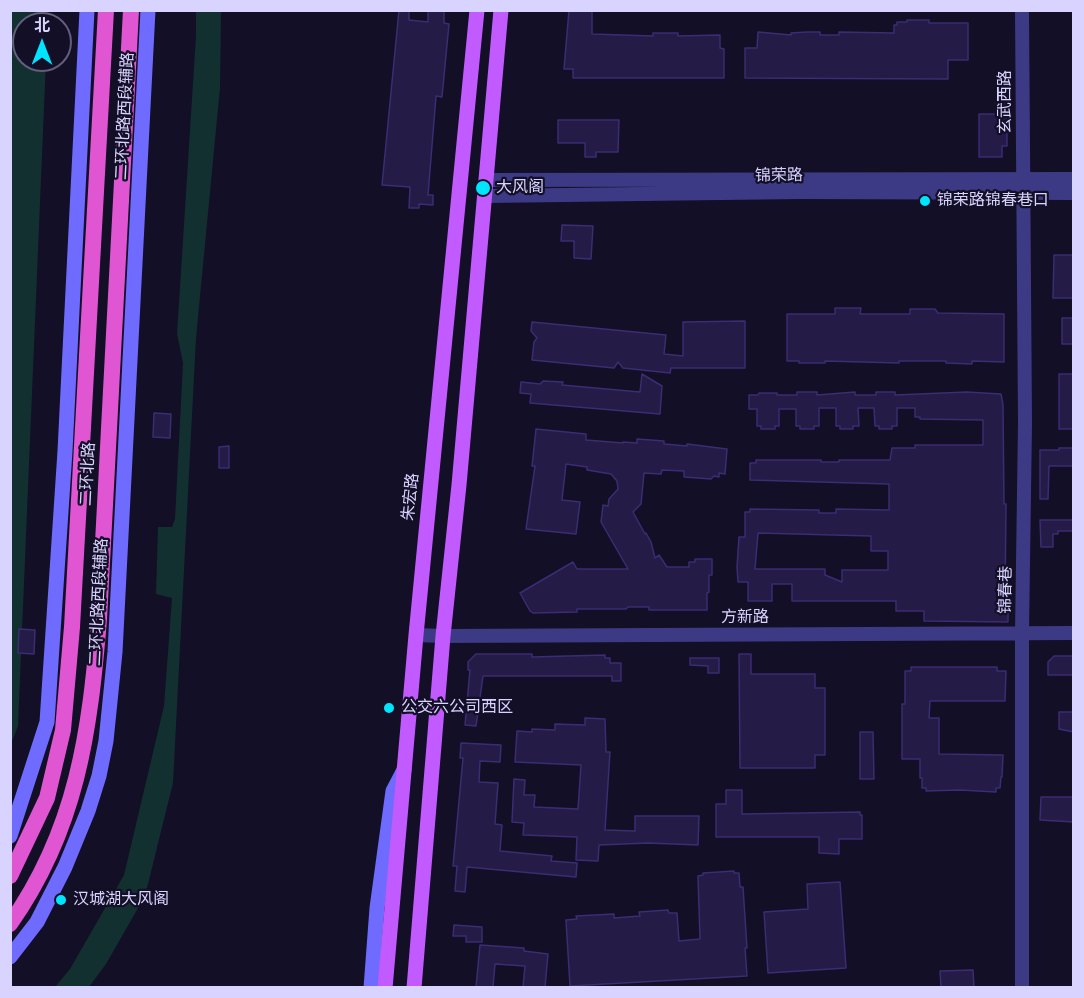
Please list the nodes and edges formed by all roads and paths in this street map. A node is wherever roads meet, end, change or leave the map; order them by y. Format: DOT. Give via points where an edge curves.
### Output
graph roads {
  1 [pos="87,10"];
  2 [pos="105,10"];
  3 [pos="131,10"];
  4 [pos="148,10"];
  5 [pos="477,10"];
  6 [pos="501,10"];
  7 [pos="1022,10"];
  8 [pos="1074,179"];
  9 [pos="487,180"];
  10 [pos="1023,186"];
  11 [pos="1074,193"];
  12 [pos="485,196"];
  13 [pos="1022,633"];
  14 [pos="1074,633"];
  15 [pos="416,635"];
  16 [pos="443,636"];
  17 [pos="404,770"];
  18 [pos="10,836"];
  19 [pos="10,876"];
  20 [pos="10,924"];
  21 [pos="10,957"];
  22 [pos="371,987"];
  23 [pos="385,987"];
  24 [pos="414,987"];
  25 [pos="1022,987"];
  1 -- 18 [label="main road" via="47,722"];
  2 -- 19 [label="highway, 二环北路" via="63,730 47,798"];
  3 -- 20 [label="highway, 二环北路" via="92,698 75,789 62,827 44,868"];
  4 -- 21 [label="main road, 二环北路西段辅路" via="115,652 106,741 88,811 64,867 37,922"];
  5 -- 15 [label="main road, 朱宏路"];
  6 -- 9 [label="main road"];
  7 -- 10 [label="street, 玄武西路"];
  8 -- 10 [label="street, 锦荣路"];
  9 -- 10 [label="street, 锦荣路"];
  9 -- 12 [label="main road"];
  10 -- 11 [label="street, 锦荣路"];
  10 -- 12 [label="street, 锦荣路"];
  10 -- 13 [label="street, 锦春巷"];
  12 -- 16 [label="main road"];
  13 -- 14 [label="street, 方新路"];
  13 -- 16 [label="street, 方新路"];
  13 -- 25 [label="street, 锦春巷"];
  15 -- 16 [label="street, 方新路"];
  15 -- 17 [label="main road, 朱宏路"];
  16 -- 24 [label="main road"];
  17 -- 22 [label="main road" via="393,791"];
  17 -- 23 [label="main road, 朱宏路"];
}
